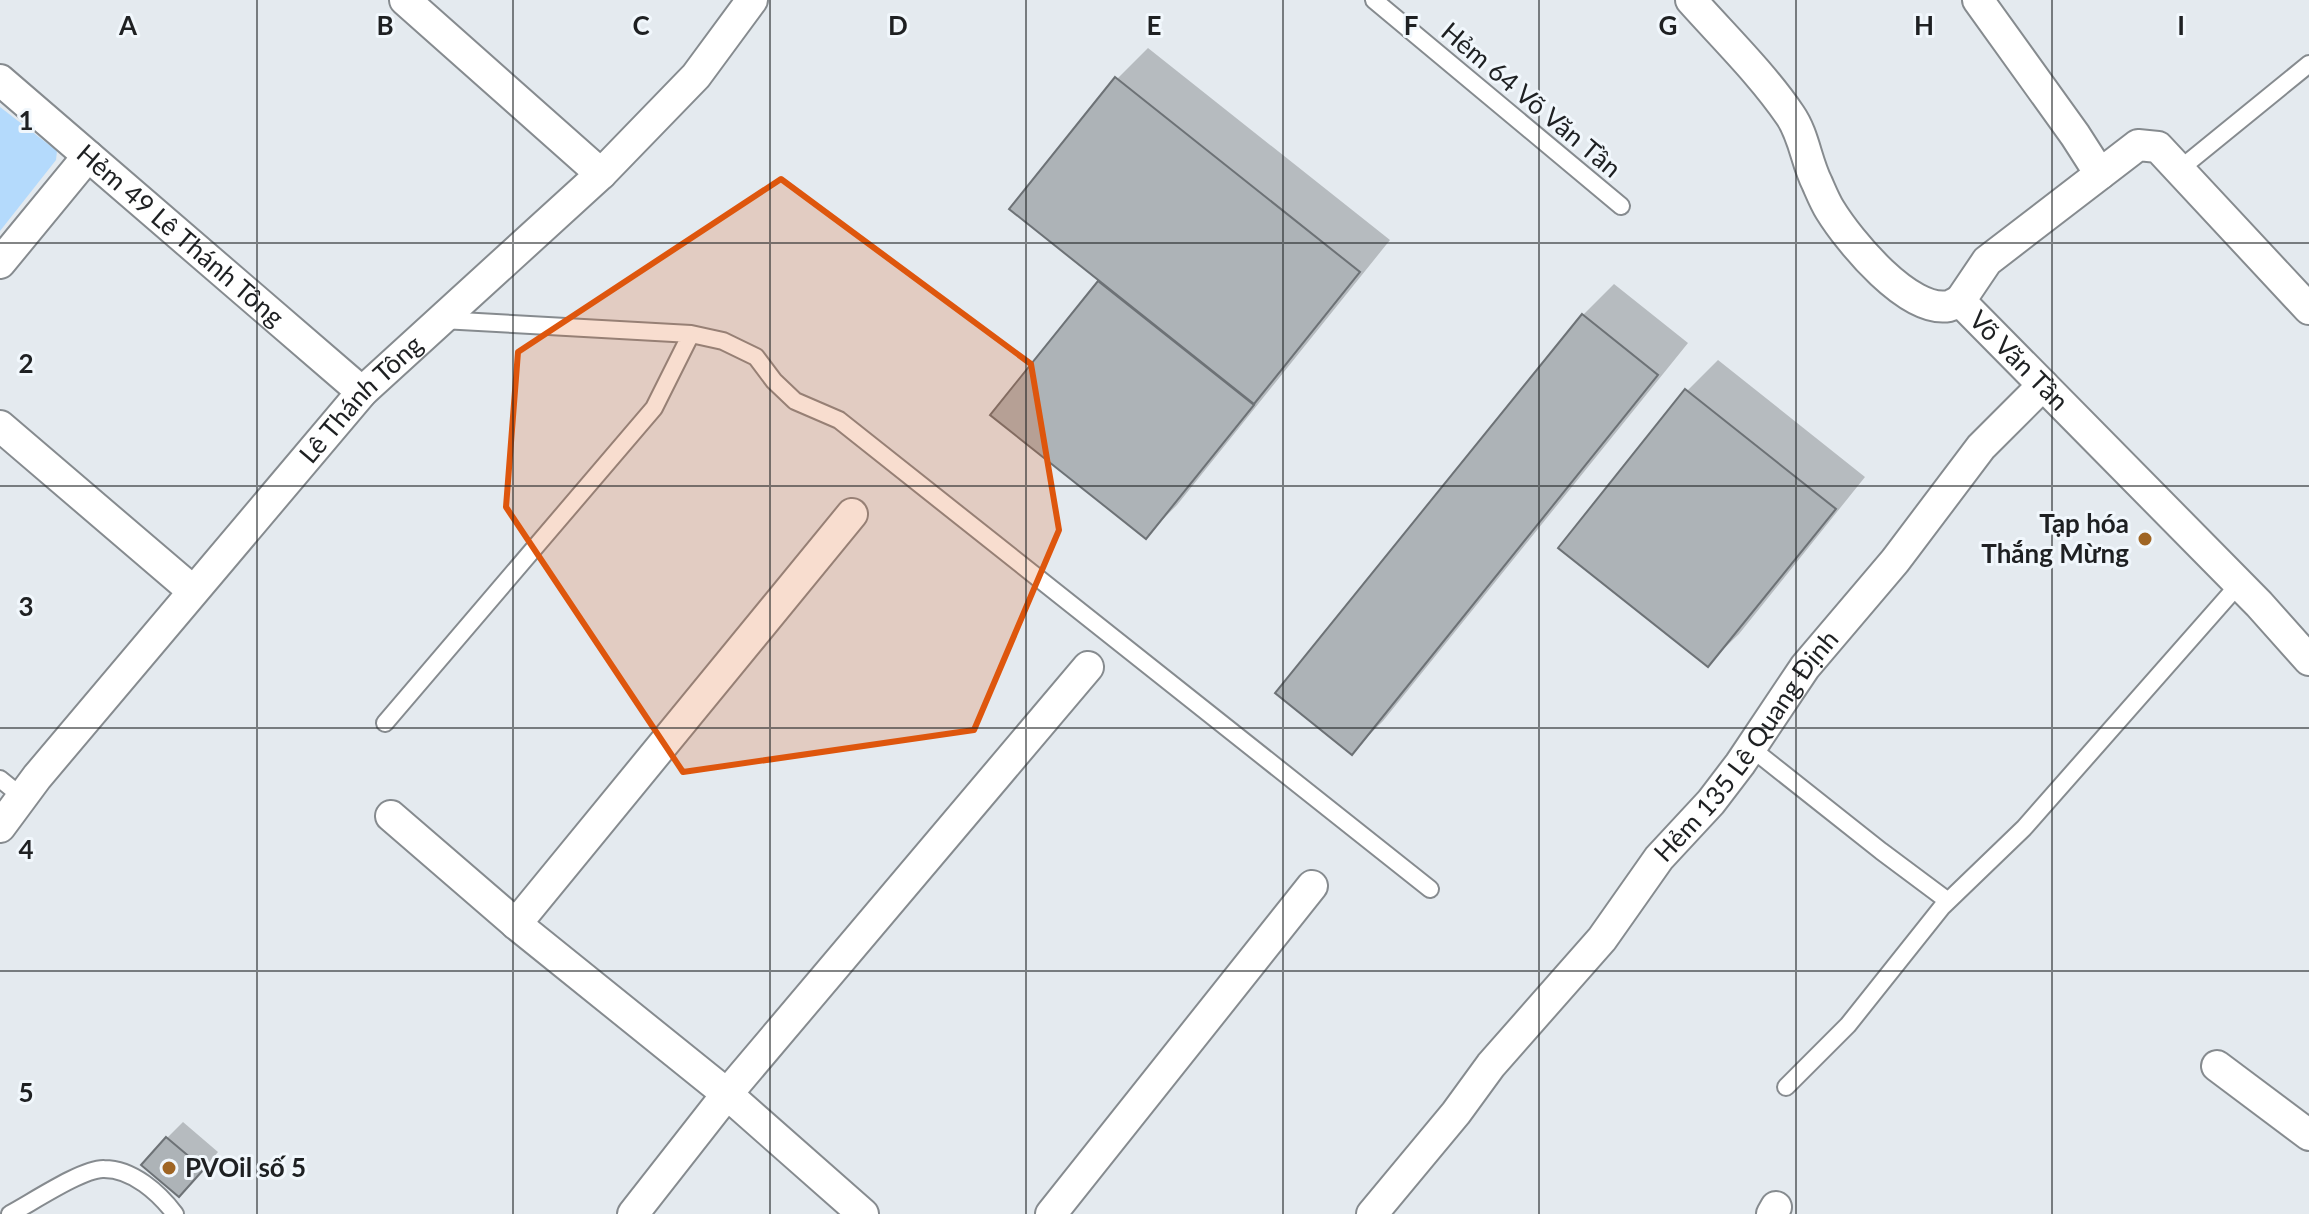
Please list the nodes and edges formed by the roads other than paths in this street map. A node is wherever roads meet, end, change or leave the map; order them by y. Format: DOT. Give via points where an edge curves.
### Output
graph roads {
  1 [pos="405,0"];
  2 [pos="752,0"];
  3 [pos="1374,0"];
  4 [pos="1691,0"];
  5 [pos="1978,0"];
  6 [pos="2309,64"];
  7 [pos="0,80"];
  8 [pos="88,156"];
  9 [pos="2180,169"];
  10 [pos="601,174"];
  11 [pos="2100,174"];
  12 [pos="1621,206"];
  13 [pos="0,263"];
  14 [pos="1960,301"];
  15 [pos="2309,309"];
  16 [pos="440,319"];
  17 [pos="691,334"];
  18 [pos="2043,385"];
  19 [pos="362,392"];
  20 [pos="0,426"];
  21 [pos="852,514"];
  22 [pos="2239,584"];
  23 [pos="193,591"];
  24 [pos="2309,660"];
  25 [pos="1088,667"];
  26 [pos="385,723"];
  27 [pos="1751,748"];
  28 [pos="10,788"];
  29 [pos="391,816"];
  30 [pos="0,827"];
  31 [pos="1312,886"];
  32 [pos="1430,889"];
  33 [pos="1948,901"];
  34 [pos="516,924"];
  35 [pos="2217,1066"];
  36 [pos="1786,1087"];
  37 [pos="727,1094"];
  38 [pos="2309,1135"];
  39 [pos="10,1214"];
  40 [pos="175,1214"];
  41 [pos="633,1214"];
  42 [pos="863,1214"];
  43 [pos="1051,1214"];
  44 [pos="1372,1214"];
  1 -- 10 [label="street"];
  2 -- 10 [label="street, Lê Thánh Tông" via="696,76"];
  3 -- 12 [label="lane, Hẻm 64 Võ Văn Tần"];
  4 -- 14 [label="street, Võ Văn Tần" via="1791,116 1831,211 1855,243 1909,296 1930,305"];
  5 -- 11 [label="street"];
  6 -- 9 [label="lane"];
  7 -- 8 [label="street, Hẻm 49 Lê Thánh Tông"];
  8 -- 13 [label="street"];
  8 -- 19 [label="street, Hẻm 49 Lê Thánh Tông"];
  9 -- 11 [label="street" via="2158,147 2138,145"];
  9 -- 15 [label="street"];
  10 -- 16 [label="street, Lê Thánh Tông"];
  11 -- 14 [label="street" via="1987,261"];
  14 -- 18 [label="street, Võ Văn Tần"];
  16 -- 17 [label="lane"];
  16 -- 19 [label="street, Lê Thánh Tông"];
  17 -- 26 [label="lane" via="654,408"];
  17 -- 32 [label="lane" via="723,341 756,357 795,401 839,420"];
  18 -- 22 [label="street, Võ Văn Tần"];
  18 -- 27 [label="street, Hẻm 135 Lê Quang Định" via="1981,447 1895,561 1805,667"];
  19 -- 23 [label="street, Lê Thánh Tông"];
  20 -- 23 [label="street"];
  21 -- 34 [label="street"];
  22 -- 24 [label="street, Võ Văn Tần"];
  22 -- 33 [label="lane" via="2024,828"];
  23 -- 28 [label="street, Lê Thánh Tông"];
  25 -- 37 [label="street"];
  27 -- 33 [label="lane"];
  27 -- 44 [label="street, Hẻm 135 Lê Quang Định" via="1659,858 1602,939 1491,1065"];
  28 -- 30 [label="street, Lê Thánh Tông"];
  29 -- 34 [label="street"];
  31 -- 43 [label="street"];
  33 -- 36 [label="lane" via="1848,1025"];
  34 -- 37 [label="street"];
  35 -- 38 [label="street"];
  37 -- 41 [label="street"];
  37 -- 42 [label="street"];
  39 -- 40 [label="lane" via="101,1168 132,1176"];
}
